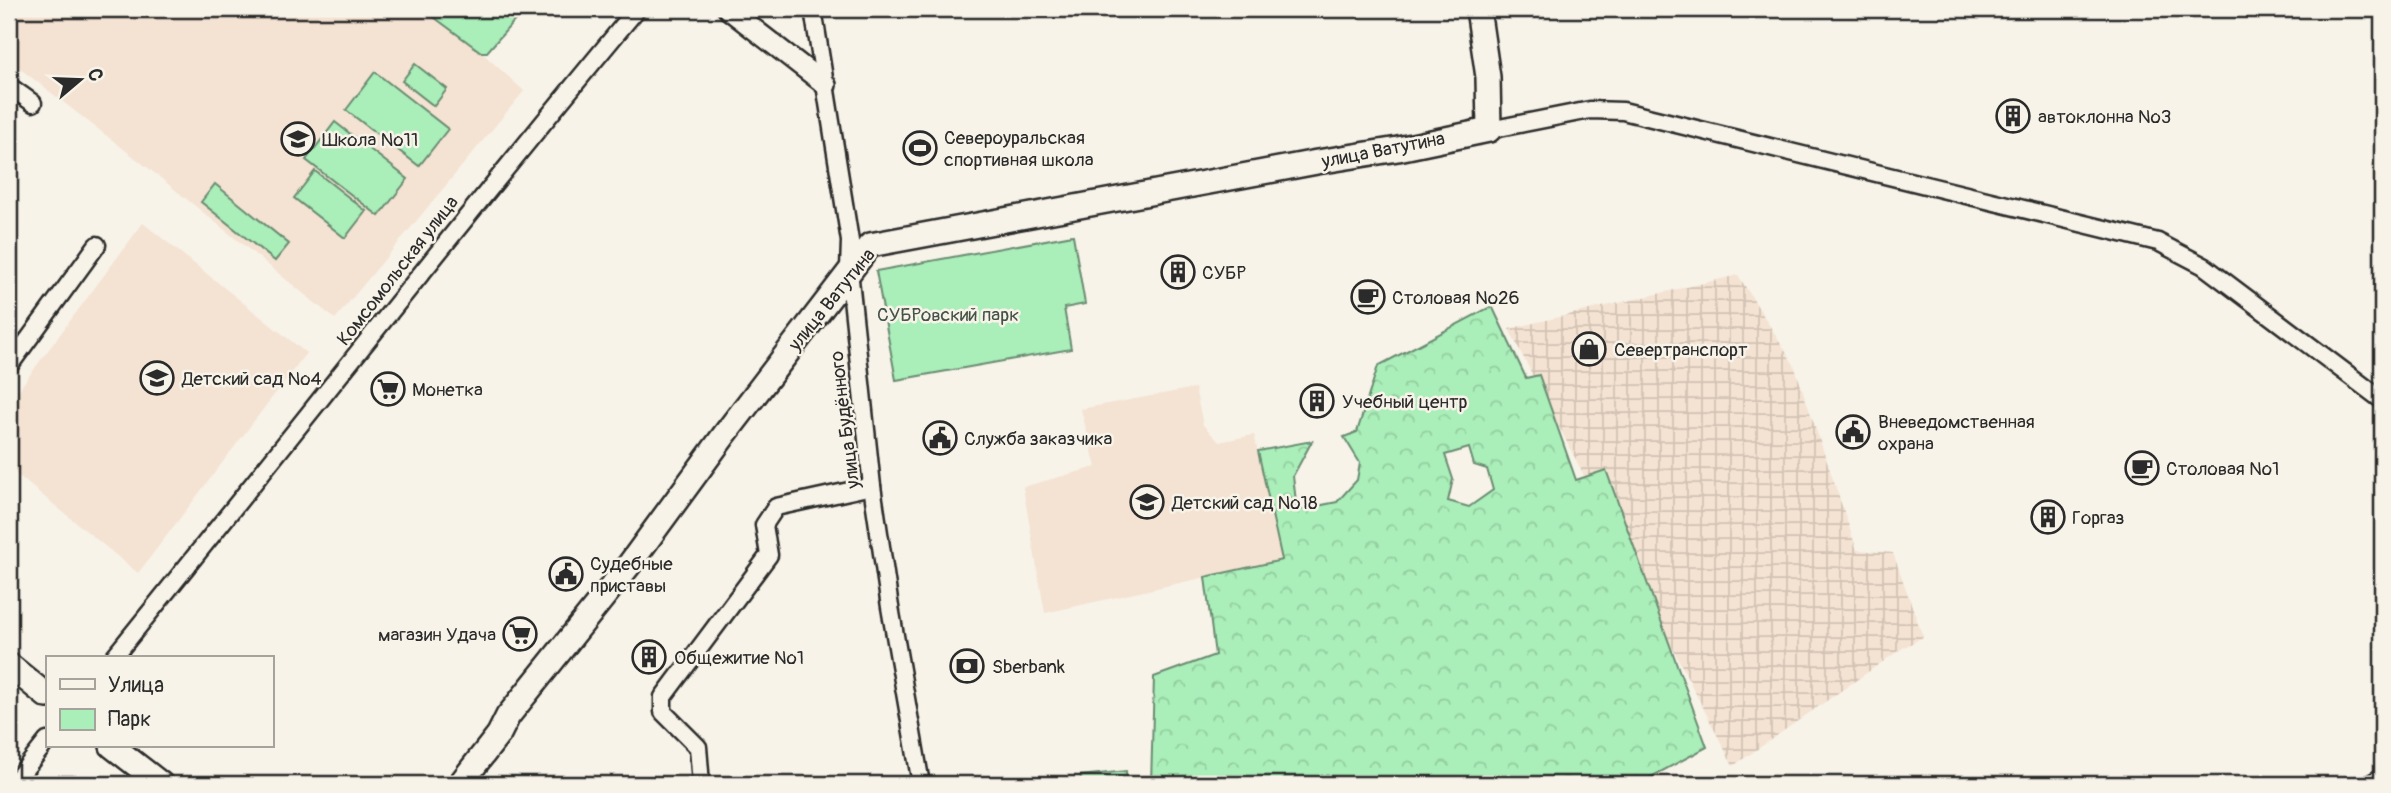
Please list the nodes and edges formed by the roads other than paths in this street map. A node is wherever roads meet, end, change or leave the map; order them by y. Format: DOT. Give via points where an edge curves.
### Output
graph roads {
  1 [pos="638,9"];
  2 [pos="728,9"];
  3 [pos="813,9"];
  4 [pos="1478,9"];
  5 [pos="826,85"];
  6 [pos="9,86"];
  7 [pos="33,103"];
  8 [pos="1489,130"];
  9 [pos="97,245"];
  10 [pos="849,270"];
  11 [pos="9,366"];
  12 [pos="2382,400"];
  13 [pos="873,486"];
  14 [pos="115,656"];
  15 [pos="9,665"];
  16 [pos="46,695"];
  17 [pos="46,742"];
  18 [pos="115,748"];
  19 [pos="2382,777"];
  20 [pos="13,784"];
  21 [pos="161,784"];
  22 [pos="460,784"];
  23 [pos="701,784"];
  24 [pos="921,784"];
  25 [pos="2370,784"];
  1 -- 14 [label="street, Комсомольская улица" via="494,181"];
  2 -- 5 [label="street"];
  3 -- 5 [label="street, улица Будённого"];
  4 -- 8 [label="main road" via="1488,77"];
  5 -- 10 [label="street, улица Будённого" via="849,241"];
  6 -- 7 [label="street"];
  8 -- 10 [label="main road, улица Ватутина" via="870,245"];
  8 -- 12 [label="street" via="1590,110 1623,111 2158,242 2204,266"];
  9 -- 11 [label="street"];
  10 -- 13 [label="street, улица Будённого"];
  10 -- 22 [label="main road, улица Ватутина"];
  13 -- 23 [label="street" via="776,507 764,525 769,555 663,697 663,712 698,747"];
  13 -- 24 [label="street, улица Будённого"];
  15 -- 16 [label="main road"];
  17 -- 20 [label="street"];
  18 -- 21 [label="main road"];
  19 -- 25 [label="street"];
}
